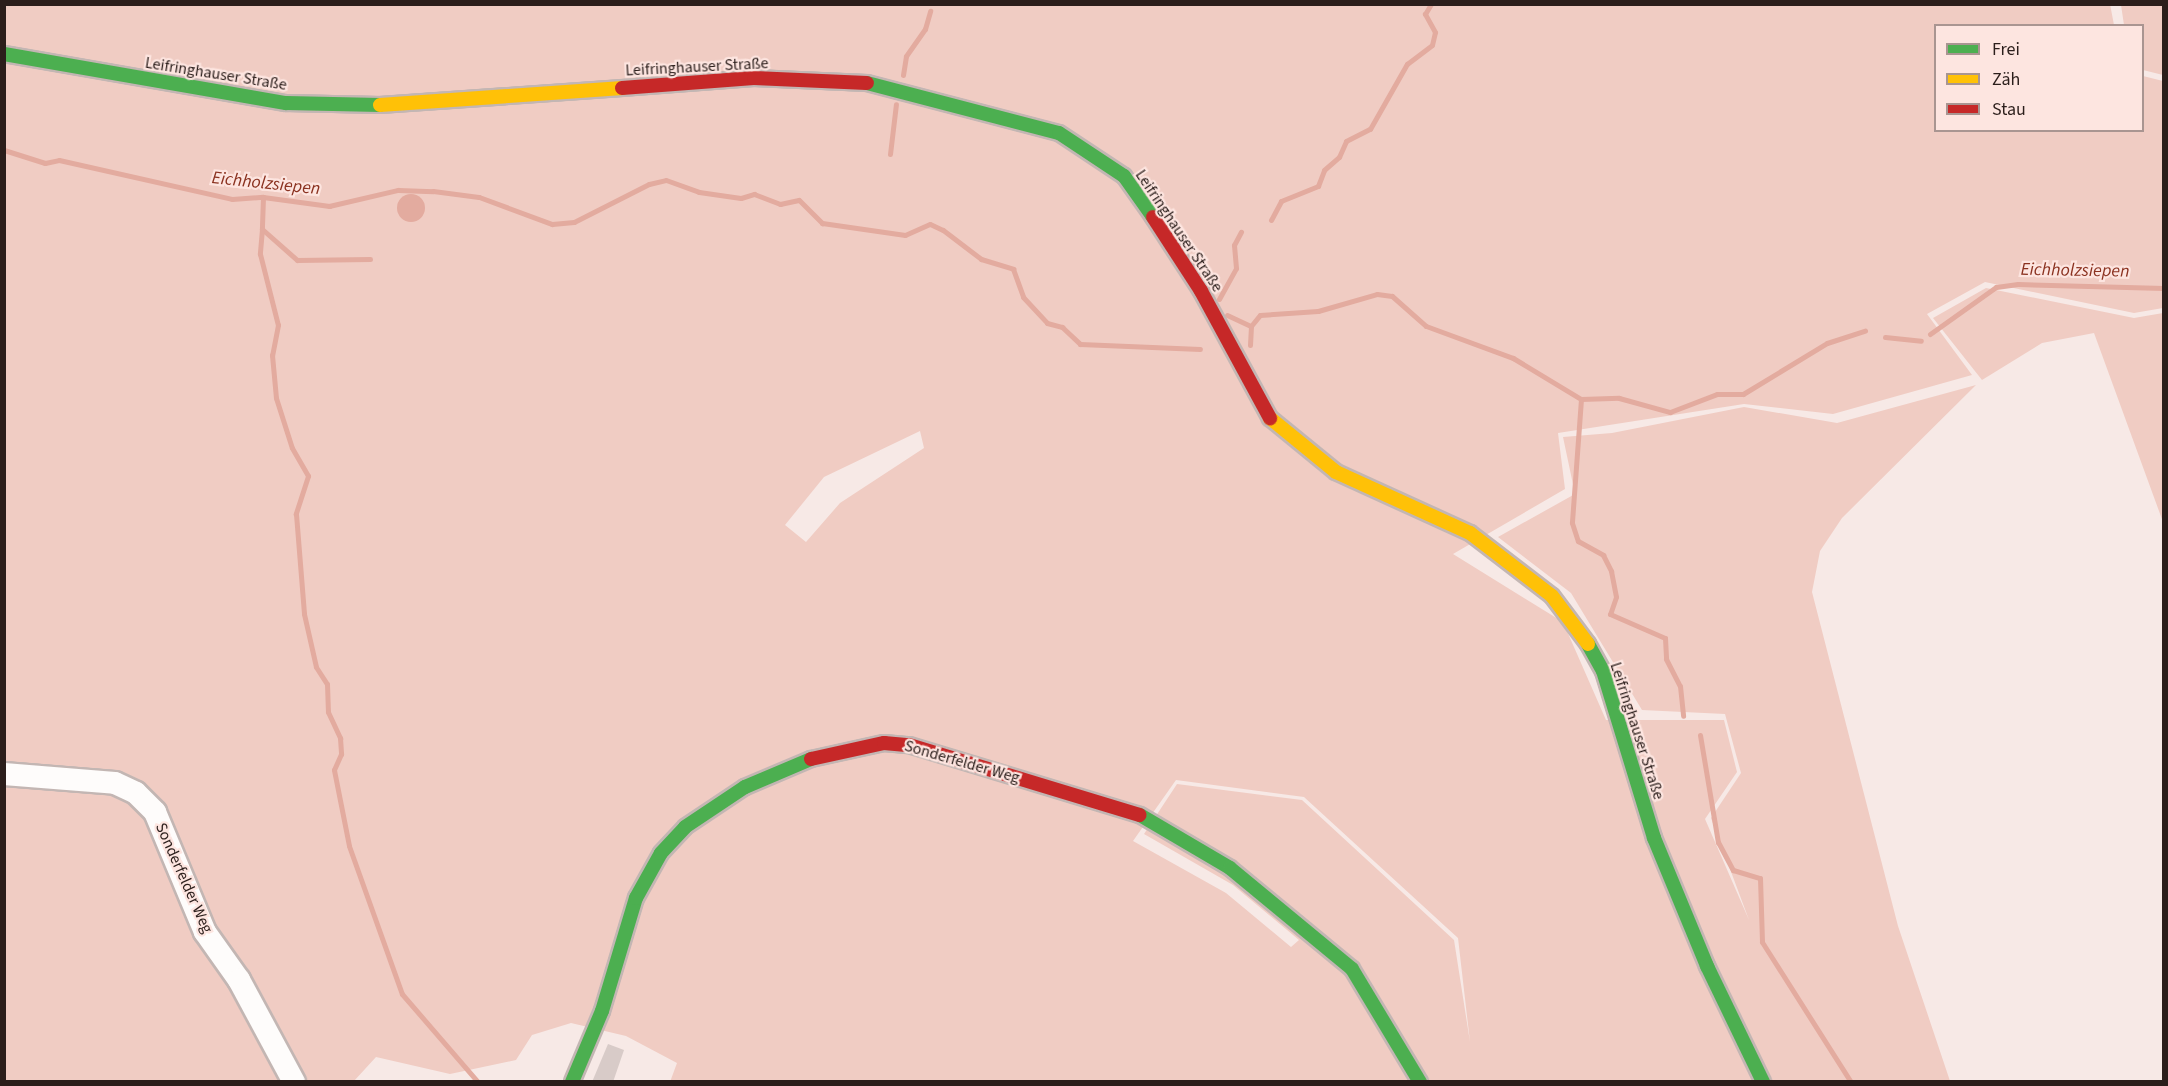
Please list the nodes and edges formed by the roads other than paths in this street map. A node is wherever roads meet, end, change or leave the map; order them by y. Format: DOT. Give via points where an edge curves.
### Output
graph roads {
  1 [pos="4,54"];
  2 [pos="4,774"];
  3 [pos="294,1082"];
  4 [pos="572,1082"];
  5 [pos="1420,1082"];
  6 [pos="1763,1082"];
  1 -- 6 [label="street, Leifringhauser Straße" via="286,103 379,105 754,78 865,82 976,108 1059,133 1082,146 1135,190 1201,291 1267,415 1289,437 1336,472 1470,533 1551,596 1583,636 1603,671 1654,838 1707,966"];
  2 -- 3 [label="street, Sonderfelder Weg" via="115,783 136,793 155,812 205,932 239,981"];
  4 -- 5 [label="street, Sonderfelder Weg" via="602,1011 636,898 661,853 685,827 745,786 826,753 884,742 909,745 1132,810 1230,868 1352,969"];
}
